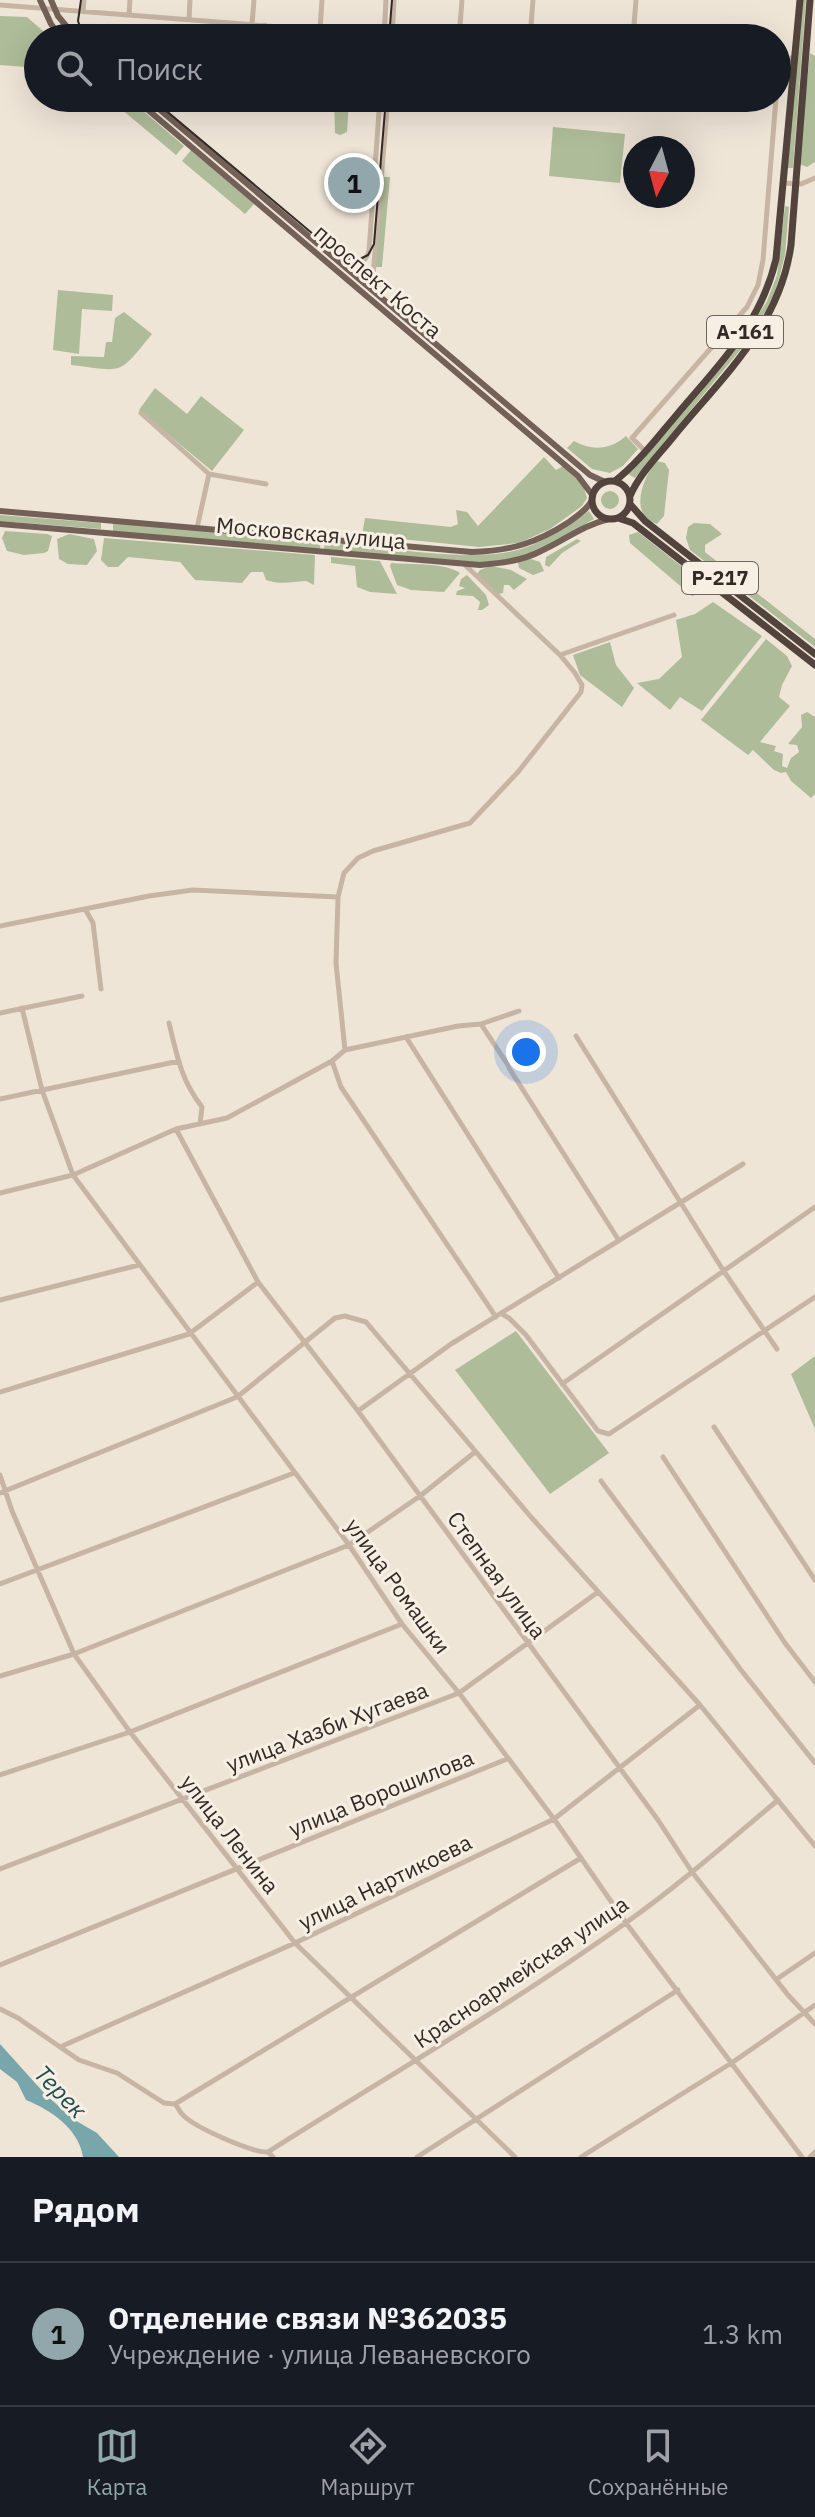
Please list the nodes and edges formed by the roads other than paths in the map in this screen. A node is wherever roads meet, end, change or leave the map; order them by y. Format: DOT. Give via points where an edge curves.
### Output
graph roads {
  1 [pos="40,0"];
  2 [pos="51,0"];
  3 [pos="84,0"];
  4 [pos="130,0"];
  5 [pos="190,0"];
  6 [pos="254,0"];
  7 [pos="322,0"];
  8 [pos="386,0"];
  9 [pos="394,0"];
  10 [pos="462,0"];
  11 [pos="533,0"];
  12 [pos="636,0"];
  13 [pos="800,0"];
  14 [pos="810,0"];
  15 [pos="0,5"];
  16 [pos="43,8"];
  17 [pos="54,9"];
  18 [pos="83,11"];
  19 [pos="129,14"];
  20 [pos="189,19"];
  21 [pos="53,24"];
  22 [pos="65,24"];
  23 [pos="252,24"];
  24 [pos="320,24"];
  25 [pos="385,24"];
  26 [pos="393,24"];
  27 [pos="460,24"];
  28 [pos="531,24"];
  29 [pos="634,24"];
  30 [pos="795,55"];
  31 [pos="791,58"];
  32 [pos="793,83"];
  33 [pos="791,105"];
  34 [pos="150,112"];
  35 [pos="163,112"];
  36 [pos="379,112"];
  37 [pos="387,112"];
  38 [pos="775,112"];
  39 [pos="790,112"];
  40 [pos="815,178"];
  41 [pos="784,183"];
  42 [pos="795,184"];
  43 [pos="336,259"];
  44 [pos="372,287"];
  45 [pos="141,413"];
  46 [pos="646,452"];
  47 [pos="209,474"];
  48 [pos="615,481"];
  49 [pos="605,482"];
  50 [pos="266,484"];
  51 [pos="592,498"];
  52 [pos="630,500"];
  53 [pos="0,511"];
  54 [pos="614,519"];
  55 [pos="0,524"];
  56 [pos="197,528"];
  57 [pos="464,564"];
  58 [pos="674,615"];
  59 [pos="815,654"];
  60 [pos="560,655"];
  61 [pos="815,665"];
  62 [pos="338,897"];
  63 [pos="85,909"];
  64 [pos="0,926"];
  65 [pos="101,989"];
  66 [pos="82,996"];
  67 [pos="22,1008"];
  68 [pos="519,1011"];
  69 [pos="0,1013"];
  70 [pos="169,1023"];
  71 [pos="481,1024"];
  72 [pos="576,1036"];
  73 [pos="406,1037"];
  74 [pos="345,1050"];
  75 [pos="179,1061"];
  76 [pos="332,1061"];
  77 [pos="42,1090"];
  78 [pos="0,1099"];
  79 [pos="200,1124"];
  80 [pos="176,1129"];
  81 [pos="743,1164"];
  82 [pos="73,1175"];
  83 [pos="0,1193"];
  84 [pos="681,1201"];
  85 [pos="815,1207"];
  86 [pos="618,1240"];
  87 [pos="139,1265"];
  88 [pos="723,1270"];
  89 [pos="559,1278"];
  90 [pos="258,1282"];
  91 [pos="815,1297"];
  92 [pos="0,1300"];
  93 [pos="499,1315"];
  94 [pos="764,1330"];
  95 [pos="189,1334"];
  96 [pos="305,1342"];
  97 [pos="777,1349"];
  98 [pos="410,1372"];
  99 [pos="562,1384"];
  100 [pos="0,1392"];
  101 [pos="237,1397"];
  102 [pos="358,1411"];
  103 [pos="714,1427"];
  104 [pos="475,1452"];
  105 [pos="663,1457"];
  106 [pos="294,1473"];
  107 [pos="0,1475"];
  108 [pos="601,1481"];
  109 [pos="3,1492"];
  110 [pos="420,1496"];
  111 [pos="349,1545"];
  112 [pos="37,1572"];
  113 [pos="815,1580"];
  114 [pos="0,1584"];
  115 [pos="598,1592"];
  116 [pos="402,1624"];
  117 [pos="526,1643"];
  118 [pos="74,1654"];
  119 [pos="0,1676"];
  120 [pos="815,1682"];
  121 [pos="459,1693"];
  122 [pos="700,1705"];
  123 [pos="130,1732"];
  124 [pos="507,1759"];
  125 [pos="815,1763"];
  126 [pos="619,1769"];
  127 [pos="0,1775"];
  128 [pos="184,1800"];
  129 [pos="778,1800"];
  130 [pos="554,1819"];
  131 [pos="815,1846"];
  132 [pos="581,1858"];
  133 [pos="235,1868"];
  134 [pos="0,1869"];
  135 [pos="692,1872"];
  136 [pos="626,1923"];
  137 [pos="295,1943"];
  138 [pos="815,1953"];
  139 [pos="0,1965"];
  140 [pos="777,1979"];
  141 [pos="678,1990"];
  142 [pos="351,1997"];
  143 [pos="815,2005"];
  144 [pos="0,2009"];
  145 [pos="805,2011"];
  146 [pos="815,2024"];
  147 [pos="60,2047"];
  148 [pos="417,2060"];
  149 [pos="733,2062"];
  150 [pos="175,2104"];
  151 [pos="477,2118"];
  152 [pos="815,2152"];
  153 [pos="270,2155"];
  154 [pos="417,2157"];
  155 [pos="515,2157"];
  156 [pos="581,2157"];
  157 [pos="802,2157"];
  158 [pos="810,2157"];
  1 -- 16 [label="main road"];
  2 -- 17 [label="main road"];
  3 -- 18 [label="street"];
  4 -- 19 [label="street"];
  5 -- 20 [label="street"];
  6 -- 23 [label="street"];
  7 -- 24 [label="street"];
  8 -- 25 [label="street"];
  9 -- 26 [label="street"];
  10 -- 27 [label="street"];
  11 -- 28 [label="street"];
  12 -- 29 [label="street"];
  13 -- 30 [label="highway, А-161"];
  14 -- 42 [label="highway, А-161"];
  15 -- 16 [label="street"];
  16 -- 17 [label="street"];
  16 -- 21 [label="main road"];
  17 -- 18 [label="street"];
  17 -- 22 [label="main road"];
  18 -- 19 [label="street"];
  19 -- 20 [label="street"];
  20 -- 23 [label="street"];
  30 -- 31 [label="street"];
  30 -- 32 [label="highway, А-161"];
  32 -- 33 [label="highway, А-161"];
  34 -- 51 [label="main road, проспект Коста" via="562,462 588,486"];
  35 -- 43 [label="main road, проспект Коста"];
  36 -- 43 [label="street" via="369,251 360,264"];
  37 -- 44 [label="street"];
  38 -- 46 [label="street" via="758,285 747,307 632,438"];
  39 -- 41 [label="highway, А-161"];
  40 -- 42 [label="street"];
  41 -- 42 [label="street"];
  41 -- 46 [label="highway, А-161" via="776,259 759,309 740,341"];
  42 -- 52 [label="highway, А-161" via="789,258 772,312 635,483"];
  43 -- 44 [label="main road, проспект Коста"];
  44 -- 49 [label="main road, проспект Коста" via="590,475"];
  45 -- 47 [label="street"];
  46 -- 48 [label="highway, А-161"];
  47 -- 50 [label="street"];
  47 -- 56 [label="street"];
  48 -- 49 [label="highway"];
  48 -- 52 [label="highway" via="624,485"];
  49 -- 51 [label="highway"];
  51 -- 54 [label="highway" via="598,514"];
  51 -- 56 [label="main road, Московская улица" via="579,515 536,542 493,552"];
  52 -- 54 [label="highway" via="626,513"];
  52 -- 59 [label="highway, Р-217" via="637,514"];
  53 -- 56 [label="main road, Московская улица"];
  54 -- 57 [label="main road, Московская улица" via="581,528 516,561"];
  54 -- 61 [label="highway, Р-217" via="636,525"];
  55 -- 57 [label="main road, Московская улица"];
  57 -- 60 [label="street"];
  58 -- 60 [label="street"];
  60 -- 62 [label="street" via="582,685 579,698 518,772 463,827 358,858 347,868"];
  62 -- 63 [label="street" via="193,890"];
  62 -- 74 [label="street" via="336,963"];
  63 -- 64 [label="street"];
  63 -- 65 [label="street" via="93,923"];
  66 -- 67 [label="street"];
  67 -- 69 [label="street"];
  67 -- 77 [label="street, улица Ромашки"];
  68 -- 71 [label="street"];
  70 -- 75 [label="street"];
  71 -- 73 [label="street"];
  71 -- 86 [label="street"];
  72 -- 84 [label="street"];
  73 -- 74 [label="street"];
  73 -- 89 [label="street"];
  74 -- 76 [label="street"];
  75 -- 77 [label="street"];
  75 -- 79 [label="street" via="190,1092 202,1107"];
  76 -- 79 [label="street" via="233,1115"];
  76 -- 93 [label="street" via="341,1087"];
  77 -- 78 [label="street"];
  77 -- 82 [label="street, улица Ромашки"];
  79 -- 80 [label="street"];
  80 -- 82 [label="street"];
  80 -- 90 [label="street, Степная улица"];
  81 -- 84 [label="street"];
  82 -- 83 [label="street"];
  82 -- 87 [label="street, улица Ромашки"];
  84 -- 86 [label="street"];
  84 -- 88 [label="street"];
  85 -- 88 [label="street"];
  86 -- 89 [label="street"];
  87 -- 92 [label="street"];
  87 -- 95 [label="street, улица Ромашки"];
  88 -- 94 [label="street"];
  88 -- 99 [label="street"];
  89 -- 93 [label="street"];
  90 -- 95 [label="street"];
  90 -- 96 [label="street, Степная улица"];
  91 -- 94 [label="street"];
  93 -- 98 [label="street"];
  93 -- 99 [label="street" via="517,1325"];
  94 -- 97 [label="street"];
  94 -- 99 [label="street" via="609,1434 598,1431"];
  95 -- 100 [label="street"];
  95 -- 101 [label="street, улица Ромашки"];
  96 -- 98 [label="street" via="345,1316 366,1322"];
  96 -- 101 [label="street"];
  96 -- 102 [label="street, Степная улица"];
  98 -- 102 [label="street"];
  98 -- 104 [label="street"];
  101 -- 106 [label="street, улица Ромашки"];
  101 -- 109 [label="street"];
  102 -- 110 [label="street, Степная улица"];
  103 -- 113 [label="street"];
  104 -- 110 [label="street"];
  104 -- 115 [label="street"];
  105 -- 120 [label="street"];
  106 -- 111 [label="street, улица Ромашки"];
  106 -- 112 [label="street"];
  107 -- 109 [label="street, улица Ленина"];
  108 -- 125 [label="street"];
  109 -- 112 [label="street, улица Ленина"];
  110 -- 111 [label="street"];
  110 -- 117 [label="street, Степная улица"];
  111 -- 116 [label="street, улица Ромашки"];
  111 -- 118 [label="street"];
  112 -- 114 [label="street"];
  112 -- 118 [label="street, улица Ленина"];
  115 -- 117 [label="street, улица Хазби Хугаева"];
  115 -- 122 [label="street"];
  116 -- 121 [label="street, улица Ромашки"];
  116 -- 123 [label="street"];
  117 -- 121 [label="street, улица Хазби Хугаева"];
  117 -- 126 [label="street, Степная улица"];
  118 -- 119 [label="street"];
  118 -- 123 [label="street, улица Ленина"];
  121 -- 124 [label="street, улица Ромашки"];
  121 -- 128 [label="street, улица Хазби Хугаева"];
  122 -- 126 [label="street, улица Нартикоева"];
  122 -- 129 [label="street"];
  123 -- 127 [label="street"];
  123 -- 128 [label="street, улица Ленина"];
  124 -- 130 [label="street, улица Ромашки"];
  124 -- 133 [label="street, улица Ворошилова"];
  126 -- 130 [label="street, улица Нартикоева"];
  126 -- 135 [label="street, Степная улица"];
  128 -- 133 [label="street, улица Ленина"];
  128 -- 134 [label="street, улица Хазби Хугаева"];
  129 -- 131 [label="street"];
  129 -- 135 [label="street, Красноармейская улица"];
  130 -- 132 [label="street, улица Ромашки"];
  130 -- 137 [label="street, улица Нартикоева"];
  132 -- 136 [label="street, улица Ромашки"];
  132 -- 142 [label="street"];
  133 -- 137 [label="street, улица Ленина"];
  133 -- 139 [label="street, улица Ворошилова"];
  135 -- 136 [label="street, Красноармейская улица"];
  135 -- 140 [label="street, Степная улица"];
  136 -- 141 [label="street, улица Ромашки"];
  136 -- 148 [label="street, Красноармейская улица"];
  137 -- 142 [label="street, улица Ленина"];
  137 -- 147 [label="street, улица Нартикоева"];
  138 -- 140 [label="street"];
  140 -- 145 [label="street, Степная улица"];
  141 -- 149 [label="street, улица Ромашки"];
  141 -- 151 [label="street"];
  142 -- 148 [label="street, улица Ленина"];
  142 -- 150 [label="street"];
  143 -- 145 [label="street"];
  144 -- 147 [label="street"];
  145 -- 146 [label="street, Степная улица"];
  145 -- 149 [label="street"];
  147 -- 150 [label="street"];
  148 -- 151 [label="street, улица Ленина"];
  148 -- 153 [label="street, Красноармейская улица"];
  149 -- 156 [label="street"];
  149 -- 157 [label="street, улица Ромашки"];
  150 -- 153 [label="street" via="195,2123"];
  151 -- 154 [label="street"];
  151 -- 155 [label="street, улица Ленина"];
  152 -- 158 [label="street"];
}
